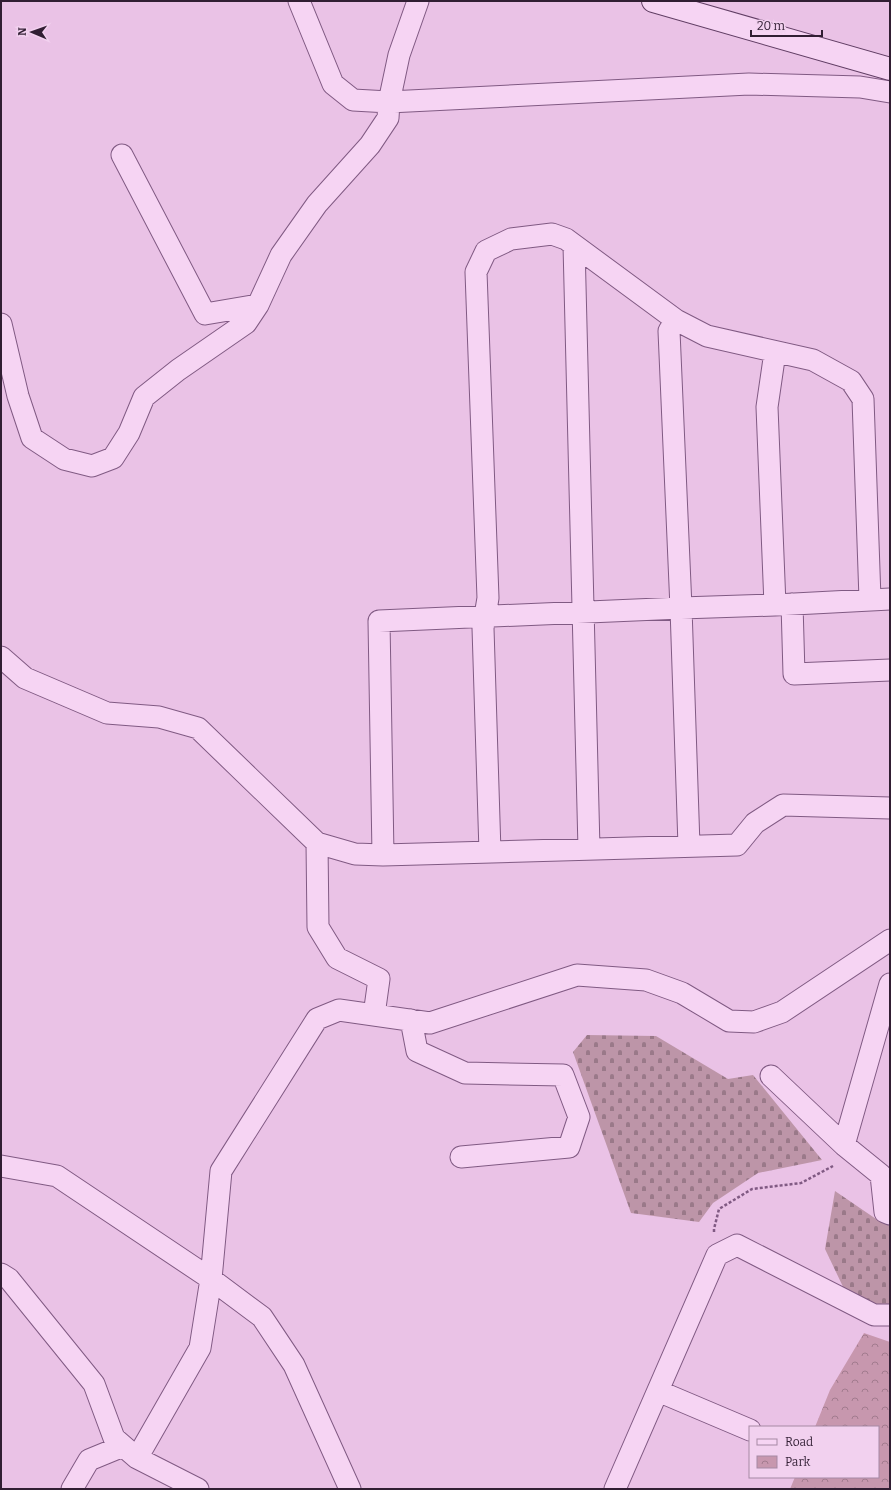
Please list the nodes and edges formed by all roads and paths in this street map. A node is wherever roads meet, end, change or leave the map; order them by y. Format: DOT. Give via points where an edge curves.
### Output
graph roads {
  1 [pos="299,1"];
  2 [pos="418,1"];
  3 [pos="653,1"];
  4 [pos="890,70"];
  5 [pos="890,92"];
  6 [pos="389,102"];
  7 [pos="122,155"];
  8 [pos="574,245"];
  9 [pos="258,305"];
  10 [pos="676,320"];
  11 [pos="1,324"];
  12 [pos="775,352"];
  13 [pos="880,599"];
  14 [pos="784,605"];
  15 [pos="681,608"];
  16 [pos="583,612"];
  17 [pos="486,617"];
  18 [pos="1,657"];
  19 [pos="890,670"];
  20 [pos="890,808"];
  21 [pos="317,843"];
  22 [pos="689,846"];
  23 [pos="589,849"];
  24 [pos="490,852"];
  25 [pos="383,855"];
  26 [pos="890,940"];
  27 [pos="890,984"];
  28 [pos="374,1015"];
  29 [pos="411,1020"];
  30 [pos="771,1076"];
  31 [pos="844,1145"];
  32 [pos="461,1157"];
  33 [pos="1,1166"];
  34 [pos="834,1166"];
  35 [pos="890,1214"];
  36 [pos="717,1255"];
  37 [pos="1,1274"];
  38 [pos="211,1279"];
  39 [pos="890,1315"];
  40 [pos="658,1392"];
  41 [pos="749,1430"];
  42 [pos="130,1452"];
  43 [pos="72,1489"];
  44 [pos="198,1489"];
  45 [pos="350,1489"];
  46 [pos="615,1489"];
  1 -- 6 [label="street" via="333,84 353,100"];
  2 -- 6 [label="street" via="399,55"];
  3 -- 4 [label="main road"];
  5 -- 6 [label="street" via="860,87 749,84"];
  6 -- 9 [label="street" via="388,118 370,145 318,204 281,256"];
  7 -- 9 [label="street" via="205,314"];
  8 -- 10 [label="street"];
  8 -- 16 [label="street"];
  8 -- 17 [label="street" via="552,234 510,239 486,251 476,272 488,598"];
  9 -- 11 [label="street" via="246,323 144,397 129,433 113,458 92,466 64,459 32,438 18,396"];
  10 -- 12 [label="street" via="707,336"];
  10 -- 15 [label="street" via="669,331"];
  12 -- 13 [label="street" via="813,360 851,381 863,399"];
  12 -- 14 [label="street" via="767,407"];
  13 -- 14 [label="street"];
  14 -- 15 [label="street"];
  14 -- 19 [label="street" via="794,674"];
  15 -- 16 [label="street"];
  15 -- 22 [label="street"];
  16 -- 17 [label="street"];
  16 -- 23 [label="street"];
  17 -- 24 [label="street" via="483,628"];
  17 -- 25 [label="street" via="379,621"];
  18 -- 21 [label="street" via="25,678 107,713 159,717 198,728"];
  20 -- 22 [label="street" via="783,806 755,823 737,844"];
  21 -- 25 [label="street" via="355,854"];
  21 -- 28 [label="street" via="318,927 337,958 378,979"];
  22 -- 23 [label="street"];
  23 -- 24 [label="street"];
  24 -- 25 [label="street"];
  26 -- 29 [label="street" via="782,1012 754,1022 729,1021 682,993 646,980 577,975 430,1023"];
  27 -- 31 [label="street"];
  28 -- 29 [label="street"];
  28 -- 38 [label="street" via="338,1010 317,1018 221,1171"];
  29 -- 32 [label="street" via="417,1051 464,1073 563,1075 579,1117 569,1147"];
  30 -- 31 [label="street"];
  31 -- 35 [label="street" via="881,1176 885,1212"];
  33 -- 38 [label="street" via="57,1176"];
  34 -- 36 [label="path" via="801,1183 752,1190 719,1208 714,1228"];
  36 -- 39 [label="street" via="737,1245 874,1315"];
  36 -- 40 [label="street"];
  37 -- 42 [label="street" via="9,1279 94,1384 114,1438"];
  38 -- 42 [label="street" via="200,1348"];
  38 -- 45 [label="street" via="262,1318 294,1365"];
  40 -- 41 [label="street"];
  40 -- 46 [label="street"];
  42 -- 43 [label="street" via="89,1460"];
  42 -- 44 [label="street"];
}
